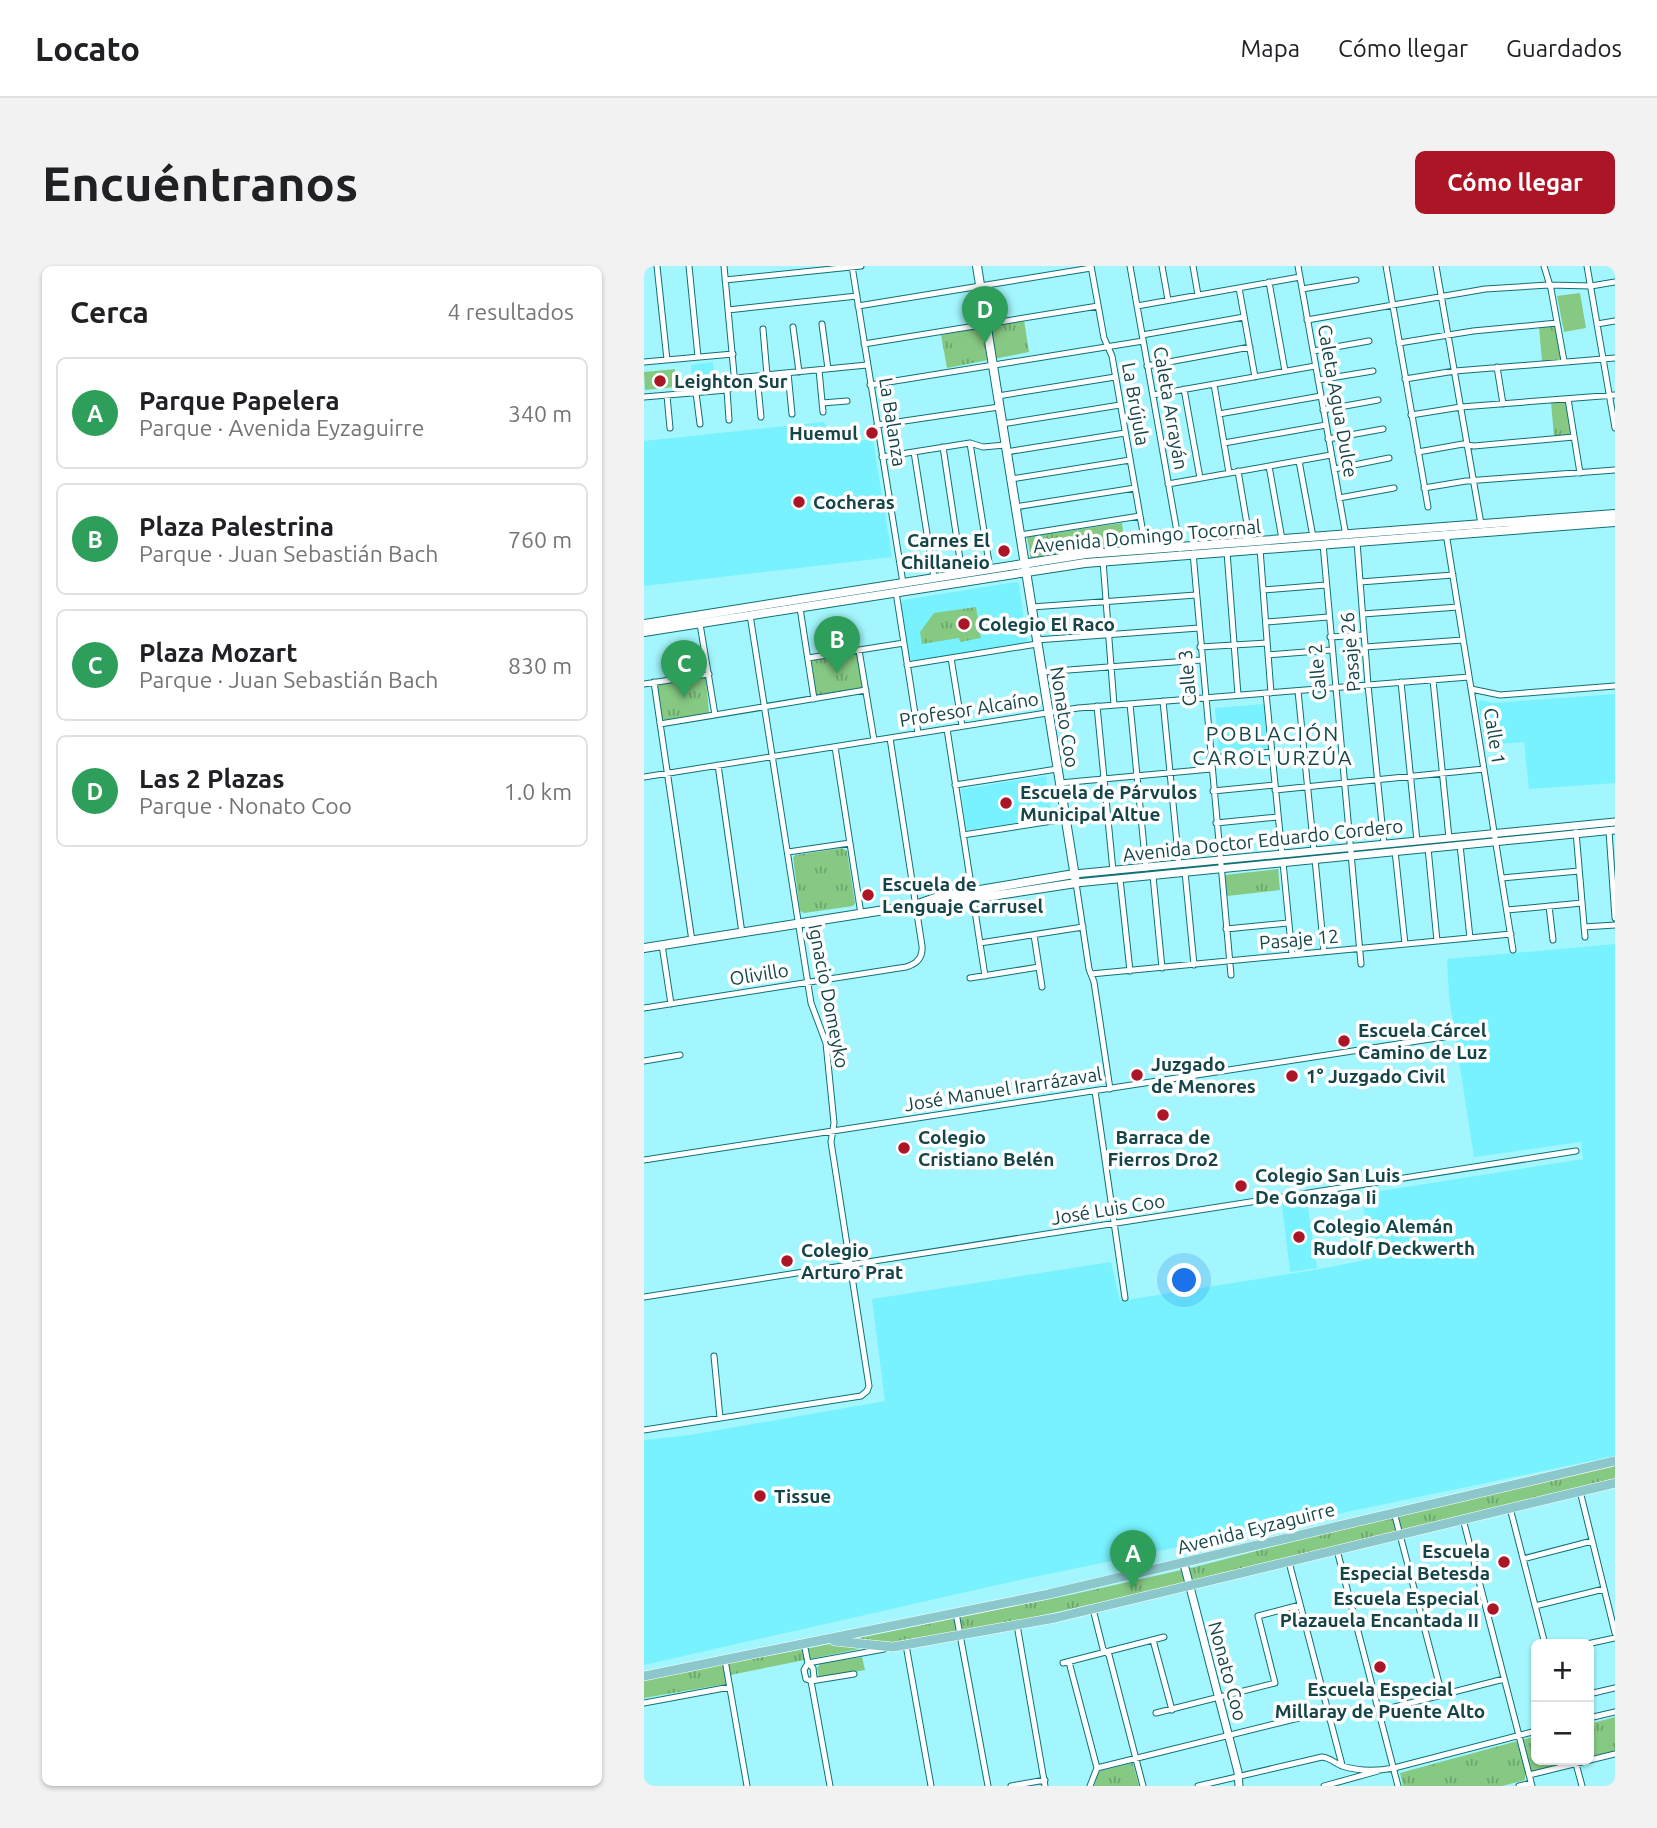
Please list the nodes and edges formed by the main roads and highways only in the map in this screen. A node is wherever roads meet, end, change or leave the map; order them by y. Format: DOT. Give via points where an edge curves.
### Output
graph roads {
  1 [pos="977,266"];
  2 [pos="1615,514"];
  3 [pos="1615,522"];
  4 [pos="1445,531"];
  5 [pos="1346,538"];
  6 [pos="1193,550"];
  7 [pos="1180,551"];
  8 [pos="1025,568"];
  9 [pos="749,612"];
  10 [pos="644,624"];
  11 [pos="644,632"];
  12 [pos="1075,879"];
  13 [pos="644,948"];
  14 [pos="1615,1461"];
  15 [pos="1615,1483"];
  16 [pos="822,1640"];
  17 [pos="644,1676"];
  1 -- 8 [label="main road, Nonato Coo"];
  2 -- 4 [label="main road, Avenida Domingo Tocornal"];
  3 -- 4 [label="main road, Avenida Domingo Tocornal"];
  4 -- 5 [label="main road, Avenida Domingo Tocornal"];
  4 -- 5 [label="main road, Avenida Domingo Tocornal" via="1357,541"];
  5 -- 6 [label="main road, Avenida Domingo Tocornal" via="1282,539"];
  5 -- 6 [label="main road, Avenida Domingo Tocornal" via="1227,552"];
  6 -- 7 [label="main road, Avenida Domingo Tocornal"];
  7 -- 8 [label="main road, Avenida Domingo Tocornal"];
  7 -- 8 [label="main road, Avenida Domingo Tocornal" via="1086,554"];
  8 -- 9 [label="main road, Avenida Domingo Tocornal" via="896,593"];
  8 -- 9 [label="main road, Avenida Domingo Tocornal" via="962,573"];
  8 -- 12 [label="main road, Nonato Coo"];
  9 -- 10 [label="main road, Avenida Domingo Tocornal"];
  9 -- 11 [label="main road, Avenida Domingo Tocornal"];
  12 -- 13 [label="main road, Avenida Doctor Eduardo Cordero"];
  14 -- 16 [label="main road, Avenida Eyzaguirre" via="1184,1564"];
  15 -- 16 [label="main road, Avenida Eyzaguirre" via="1017,1625 893,1647"];
  16 -- 17 [label="main road, Avenida Eyzaguirre"];
}
